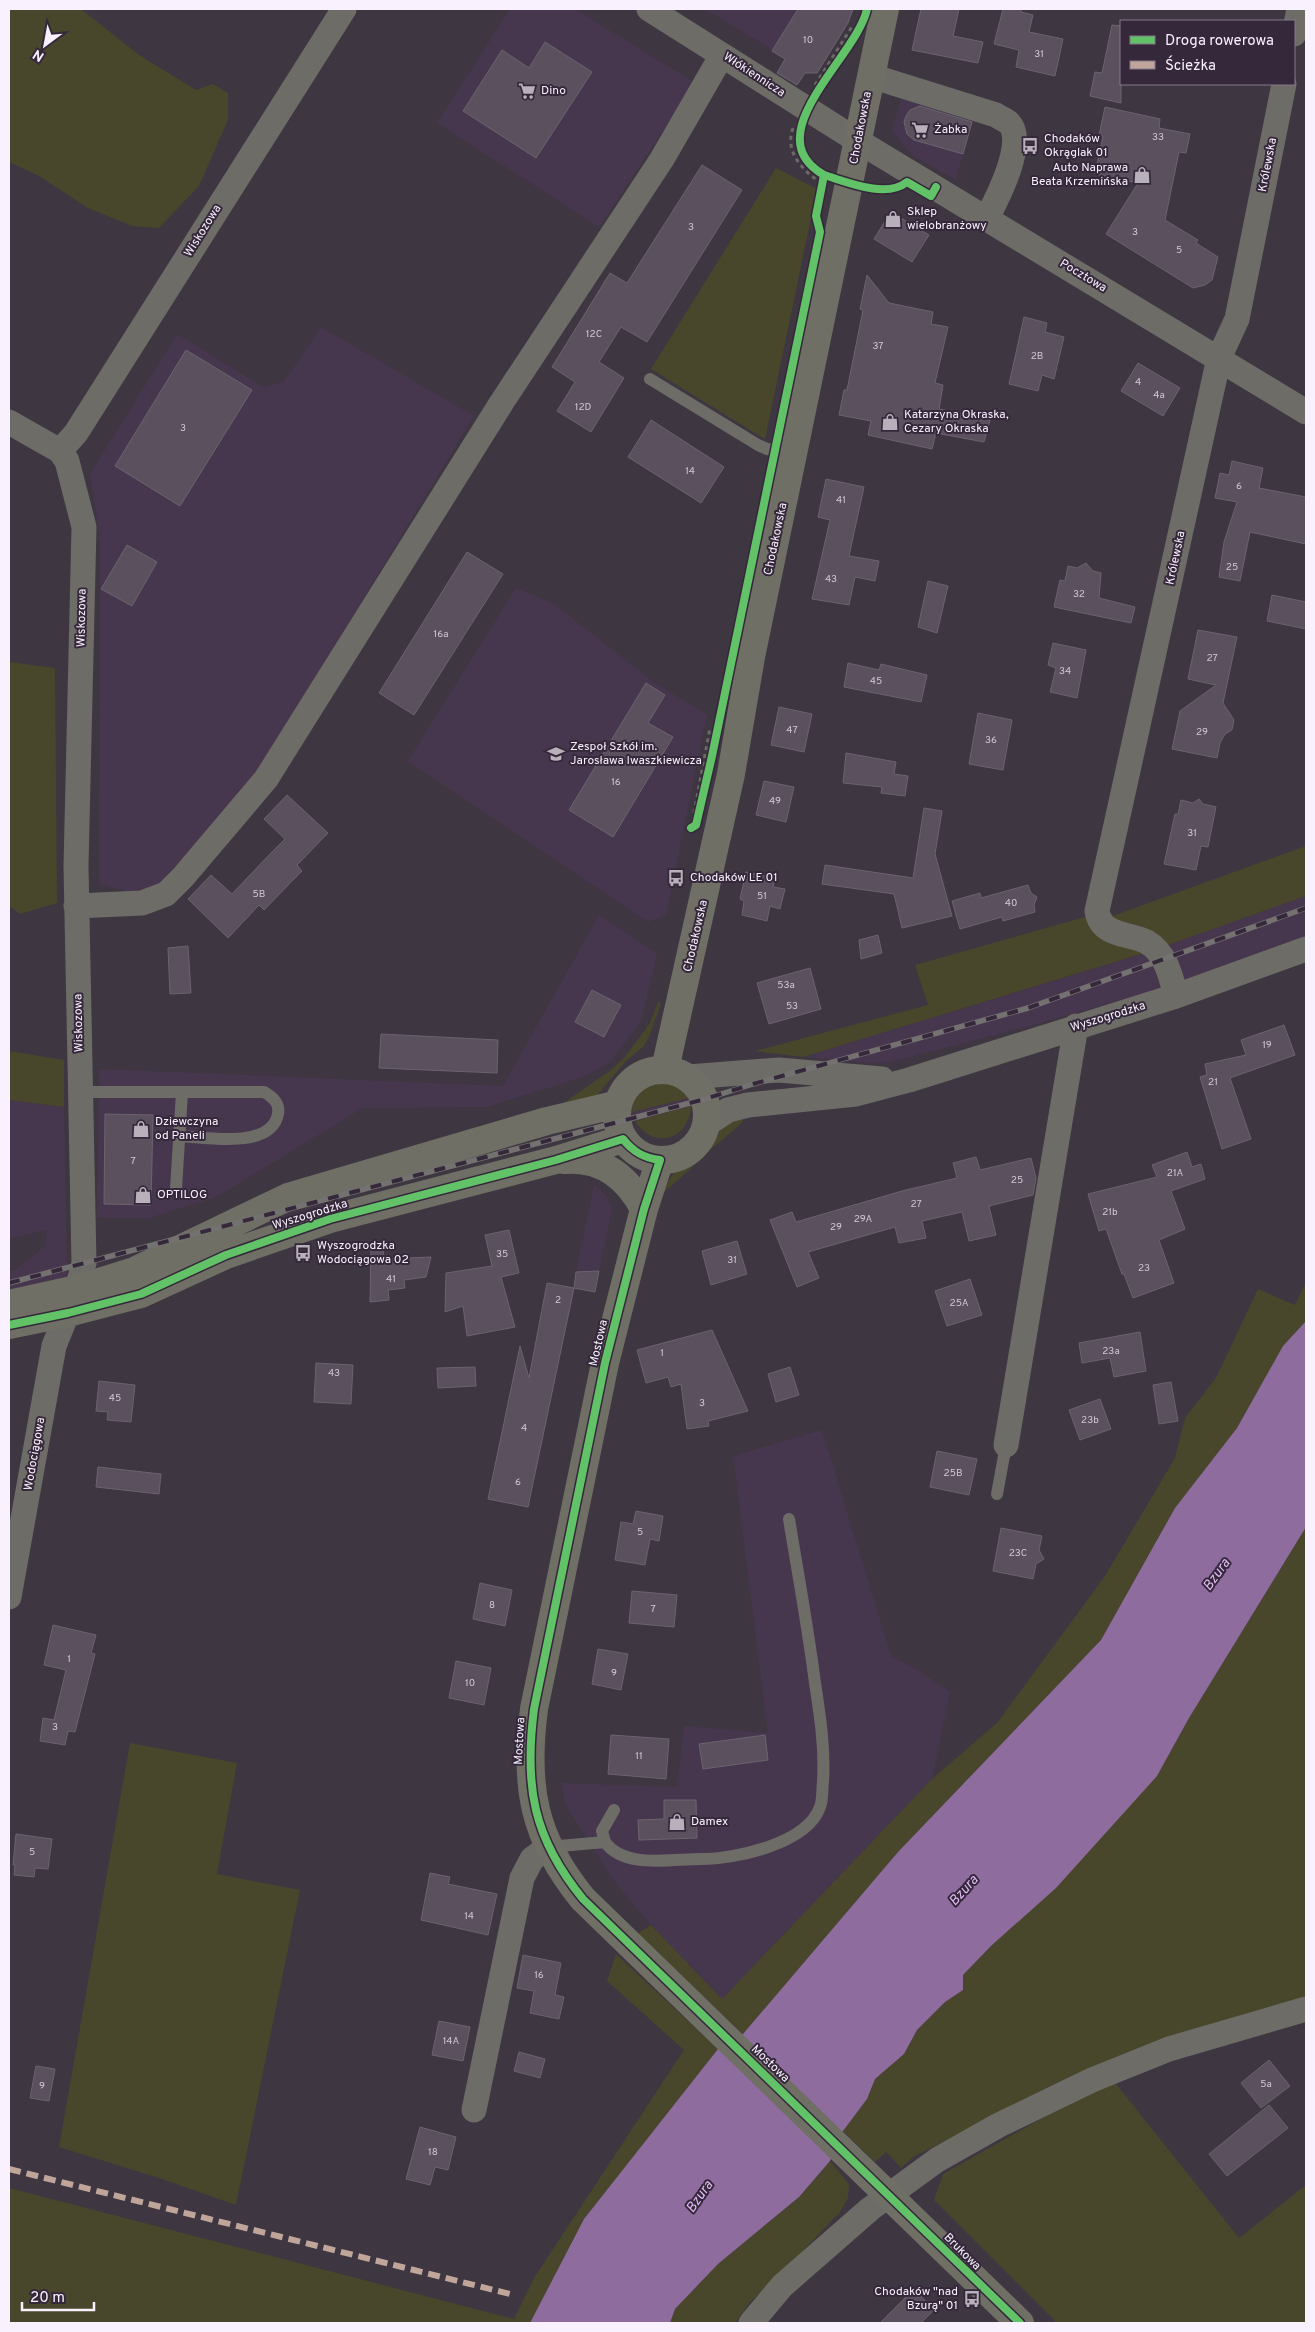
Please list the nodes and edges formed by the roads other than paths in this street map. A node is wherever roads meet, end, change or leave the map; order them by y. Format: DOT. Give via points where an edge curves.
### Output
graph roads {
  1 [pos="344,9"];
  2 [pos="649,9"];
  3 [pos="1299,9"];
  4 [pos="868,15"];
  5 [pos="1295,29"];
  6 [pos="722,55"];
  7 [pos="871,76"];
  8 [pos="1284,85"];
  9 [pos="858,141"];
  10 [pos="987,218"];
  11 [pos="1219,358"];
  12 [pos="650,379"];
  13 [pos="1306,412"];
  14 [pos="9,422"];
  15 [pos="60,451"];
  16 [pos="794,453"];
  17 [pos="76,906"];
  18 [pos="1306,949"];
  19 [pos="1176,996"];
  20 [pos="1076,1026"];
  21 [pos="676,1073"];
  22 [pos="909,1080"];
  23 [pos="80,1092"];
  24 [pos="182,1092"];
  25 [pos="618,1104"];
  26 [pos="707,1124"];
  27 [pos="179,1136"];
  28 [pos="623,1139"];
  29 [pos="556,1160"];
  30 [pos="660,1160"];
  31 [pos="176,1189"];
  32 [pos="644,1209"];
  33 [pos="73,1301"];
  34 [pos="9,1304"];
  35 [pos="9,1325"];
  36 [pos="1006,1445"];
  37 [pos="997,1494"];
  38 [pos="789,1519"];
  39 [pos="9,1597"];
  40 [pos="614,1810"];
  41 [pos="605,1842"];
  42 [pos="548,1847"];
  43 [pos="1306,2009"];
  44 [pos="474,2110"];
  45 [pos="890,2195"];
  46 [pos="751,2323"];
  47 [pos="1020,2323"];
  1 -- 15 [label="street, Wiskozowa" via="76,433"];
  2 -- 6 [label="street, Włókiennicza"];
  3 -- 5 [label="street"];
  4 -- 7 [label="main road, Chodakowska"];
  6 -- 9 [label="street, Włókiennicza"];
  6 -- 17 [label="street" via="662,159 502,402 266,779 166,894 142,903"];
  7 -- 9 [label="main road, Chodakowska"];
  7 -- 10 [label="street" via="996,115 1010,124 1014,137 1012,155 1004,183"];
  8 -- 11 [label="street, Królewska" via="1237,319"];
  9 -- 10 [label="street, Pocztowa"];
  9 -- 16 [label="main road, Chodakowska"];
  10 -- 11 [label="street, Pocztowa"];
  11 -- 13 [label="street, Pocztowa"];
  11 -- 19 [label="street, Królewska" via="1097,911 1098,919 1112,931 1147,942 1157,951 1168,969"];
  12 -- 16 [label="lane" via="758,445"];
  14 -- 15 [label="street"];
  15 -- 17 [label="street, Wiskozowa" via="67,461 84,527"];
  16 -- 21 [label="main road, Chodakowska" via="751,657"];
  17 -- 23 [label="street, Wiskozowa"];
  18 -- 19 [label="street, Wyszogrodzka"];
  19 -- 20 [label="street, Wyszogrodzka"];
  20 -- 22 [label="street, Wyszogrodzka"];
  20 -- 36 [label="street"];
  21 -- 22 [label="street, Wyszogrodzka" via="779,1070 862,1079"];
  21 -- 25 [label="main road" via="653,1070 641,1074 630,1082"];
  21 -- 26 [label="main road" via="698,1087 708,1111"];
  22 -- 26 [label="street, Wyszogrodzka" via="856,1094 748,1105 728,1110"];
  23 -- 24 [label="lane"];
  23 -- 33 [label="street, Wiskozowa" via="84,1263"];
  24 -- 27 [label="lane"];
  24 -- 27 [label="lane" via="264,1092 274,1098 278,1115 270,1129 262,1135 248,1138"];
  25 -- 28 [label="main road" via="617,1122"];
  25 -- 33 [label="main road, Wyszogrodzka" via="547,1121 288,1197"];
  26 -- 30 [label="main road" via="703,1136 685,1154"];
  27 -- 31 [label="lane"];
  28 -- 29 [label="main road, Wyszogrodzka"];
  28 -- 30 [label="main road" via="643,1156"];
  29 -- 32 [label="main road" via="592,1162 609,1169 629,1186"];
  29 -- 33 [label="main road, Wyszogrodzka" via="322,1221 226,1255 142,1294"];
  30 -- 32 [label="main road, Mostowa"];
  32 -- 42 [label="main road, Mostowa" via="606,1363 534,1709 530,1741 533,1801"];
  33 -- 34 [label="main road, Wyszogrodzka"];
  33 -- 35 [label="main road, Wyszogrodzka"];
  33 -- 39 [label="street, Wodociągowa" via="54,1346"];
  36 -- 37 [label="lane"];
  38 -- 41 [label="lane" via="825,1753 820,1807 811,1822 792,1837 760,1850 706,1859 644,1860 622,1856"];
  40 -- 41 [label="lane" via="602,1831"];
  41 -- 42 [label="lane"];
  42 -- 44 [label="street" via="532,1860 522,1878"];
  42 -- 45 [label="main road, Mostowa" via="566,1879 583,1899"];
  43 -- 45 [label="street" via="1169,2048 1092,2080 999,2125 937,2160"];
  45 -- 46 [label="street" via="782,2286"];
  45 -- 47 [label="main road, Brukowa"];
}
